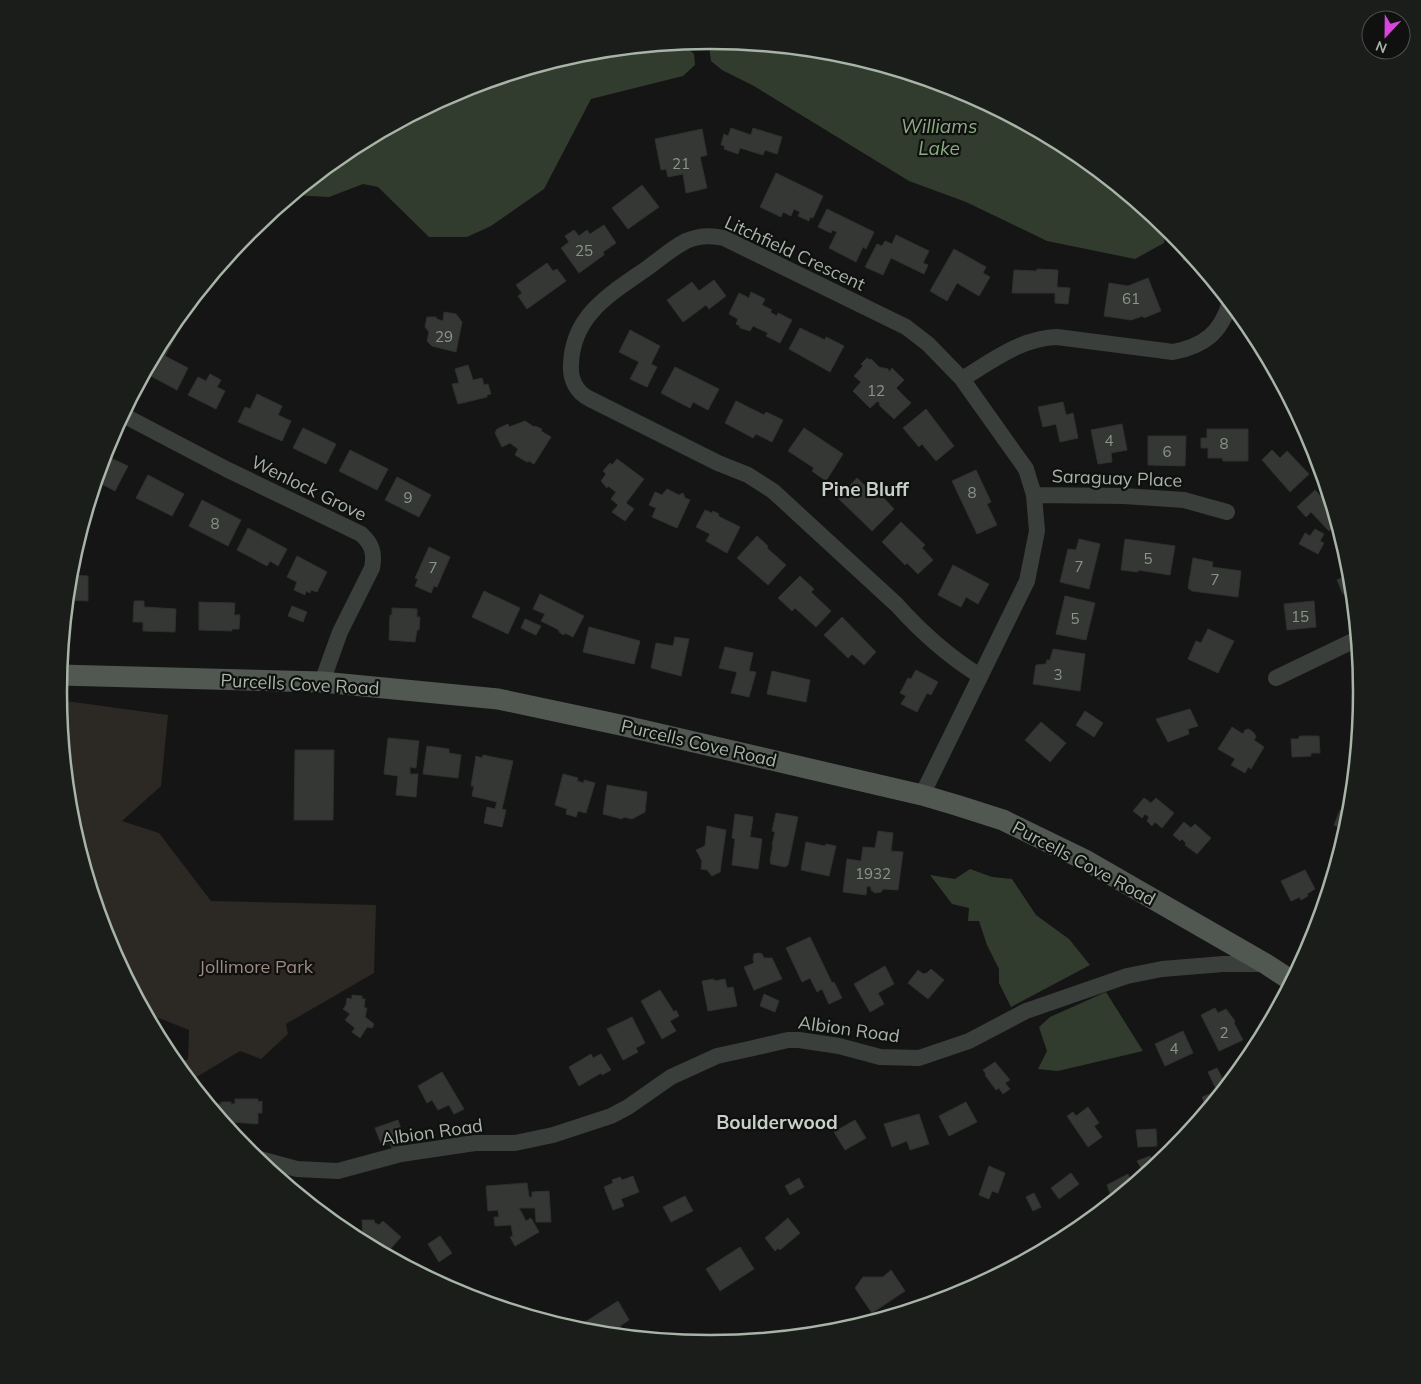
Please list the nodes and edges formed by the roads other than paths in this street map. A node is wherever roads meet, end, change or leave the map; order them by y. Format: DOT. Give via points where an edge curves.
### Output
graph roads {
  1 [pos="1227,309"];
  2 [pos="962,379"];
  3 [pos="129,418"];
  4 [pos="1034,495"];
  5 [pos="1227,512"];
  6 [pos="1351,641"];
  7 [pos="68,675"];
  8 [pos="980,676"];
  9 [pos="1276,678"];
  10 [pos="322,682"];
  11 [pos="922,795"];
  12 [pos="1266,964"];
  13 [pos="1287,978"];
  14 [pos="272,1162"];
  1 -- 2 [label="street" via="1214,333 1190,349 1173,352 1044,337 1014,348"];
  2 -- 4 [label="street, Litchfield Crescent" via="1026,470"];
  2 -- 8 [label="street, Litchfield Crescent" via="928,344 906,327 717,236 694,238 680,244 596,306 578,333 571,369 573,381 585,396 748,475 773,491 936,645"];
  3 -- 10 [label="street, Wenlock Grove" via="366,538 374,558 372,568 340,632"];
  4 -- 5 [label="street, Saraguay Place" via="1184,500"];
  4 -- 8 [label="street, Litchfield Crescent" via="1037,531 1027,581"];
  6 -- 9 [label="street"];
  7 -- 10 [label="main road, Purcells Cove Road"];
  8 -- 11 [label="street, Litchfield Crescent"];
  10 -- 11 [label="main road, Purcells Cove Road" via="498,699"];
  11 -- 12 [label="main road, Purcells Cove Road" via="1003,820 1087,861"];
  12 -- 13 [label="main road, Purcells Cove Road"];
  12 -- 14 [label="street, Albion Road" via="1162,969 1127,976 1026,1011 969,1041 919,1058 880,1057 798,1040 749,1048 717,1056 670,1077 611,1116 553,1135 514,1143 475,1143 401,1154 338,1171 297,1169"];
}
